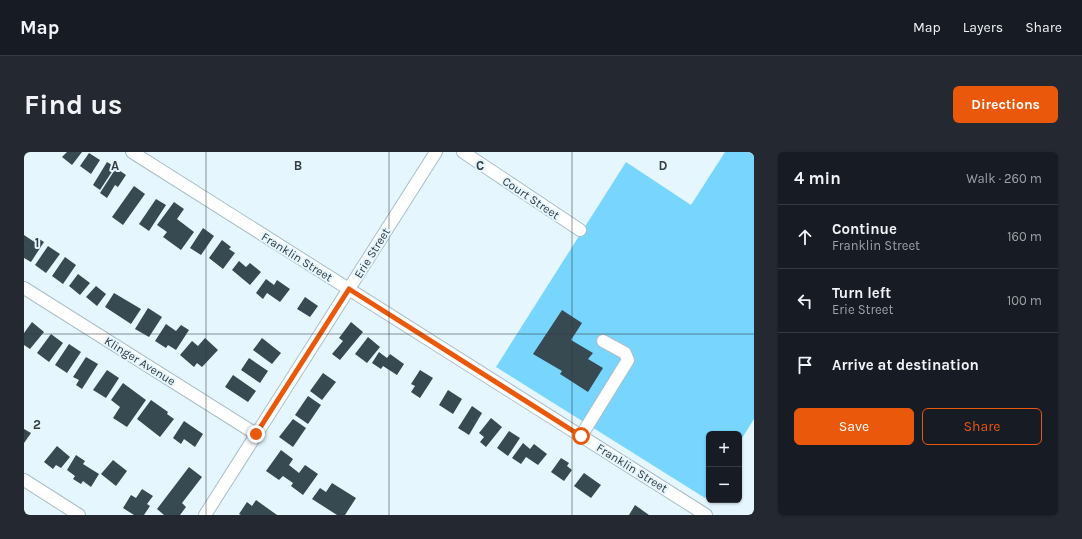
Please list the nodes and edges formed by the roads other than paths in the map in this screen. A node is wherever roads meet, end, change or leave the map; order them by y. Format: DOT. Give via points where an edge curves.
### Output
graph roads {
  1 [pos="132,152"];
  2 [pos="436,152"];
  3 [pos="463,152"];
  4 [pos="580,230"];
  5 [pos="24,288"];
  6 [pos="349,289"];
  7 [pos="603,341"];
  8 [pos="256,434"];
  9 [pos="581,436"];
  10 [pos="24,480"];
  11 [pos="79,515"];
  12 [pos="205,515"];
  13 [pos="706,515"];
  1 -- 6 [label="street, Franklin Street"];
  2 -- 6 [label="street, Erie Street"];
  3 -- 4 [label="street, Court Street"];
  5 -- 8 [label="street, Klinger Avenue"];
  6 -- 8 [label="street, Erie Street"];
  6 -- 9 [label="street, Franklin Street"];
  7 -- 9 [label="street" via="625,353 628,360"];
  8 -- 12 [label="street, Erie Street"];
  9 -- 13 [label="street, Franklin Street"];
  10 -- 11 [label="street"];
}
